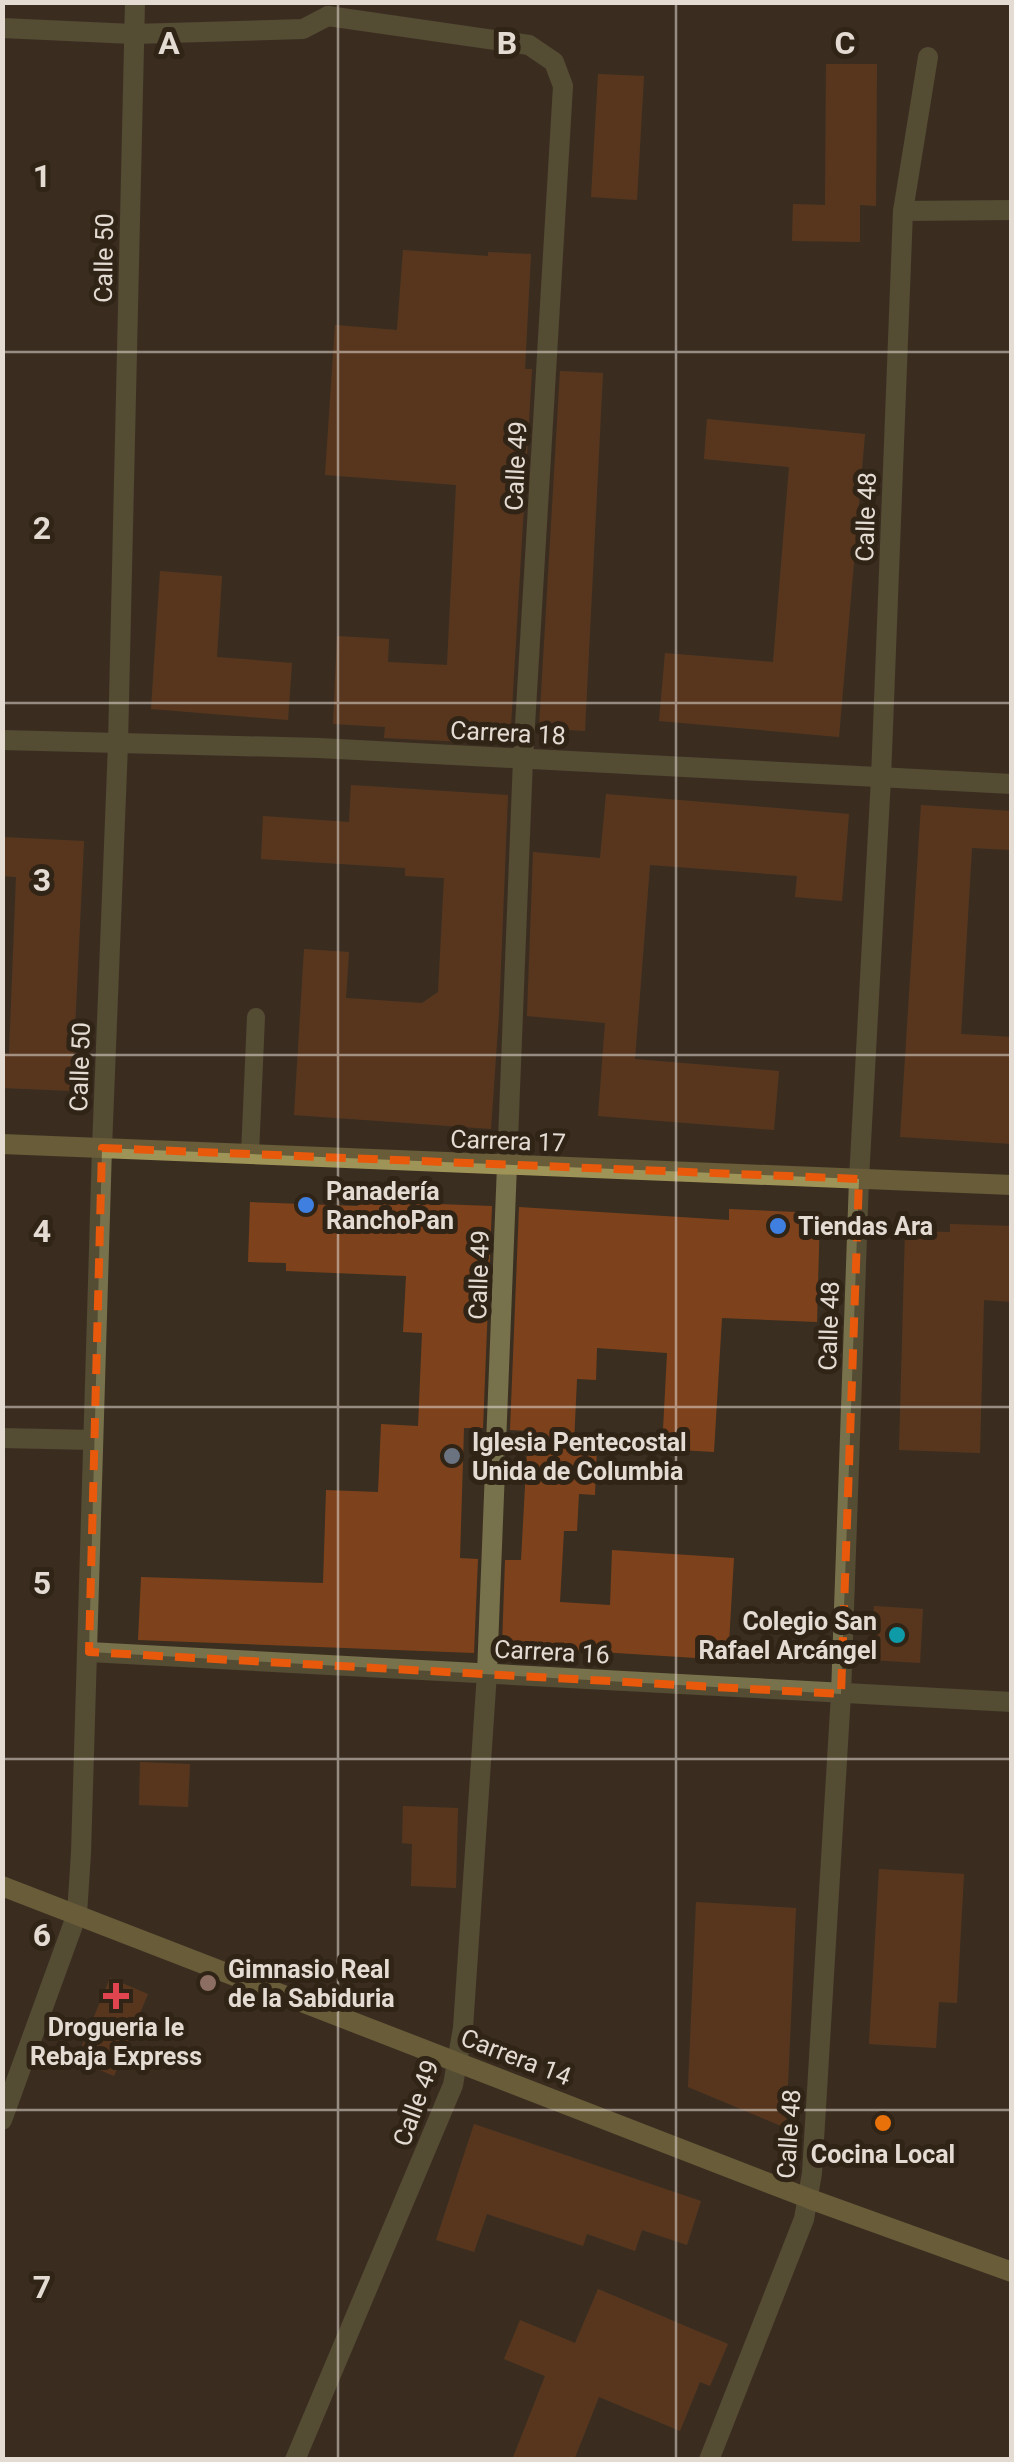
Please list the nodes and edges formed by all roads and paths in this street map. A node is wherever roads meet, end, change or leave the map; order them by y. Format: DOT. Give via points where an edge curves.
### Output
graph roads {
  1 [pos="135,2"];
  2 [pos="331,9"];
  3 [pos="2,28"];
  4 [pos="134,34"];
  5 [pos="928,58"];
  6 [pos="1012,210"];
  7 [pos="903,211"];
  8 [pos="2,740"];
  9 [pos="118,744"];
  10 [pos="523,759"];
  11 [pos="881,778"];
  12 [pos="1012,784"];
  13 [pos="256,1017"];
  14 [pos="2,1144"];
  15 [pos="102,1148"];
  16 [pos="250,1154"];
  17 [pos="508,1166"];
  18 [pos="859,1179"];
  19 [pos="1012,1185"];
  20 [pos="2,1438"];
  21 [pos="92,1440"];
  22 [pos="89,1652"];
  23 [pos="487,1673"];
  24 [pos="841,1694"];
  25 [pos="1012,1702"];
  26 [pos="2,1886"];
  27 [pos="77,1914"];
  28 [pos="458,2061"];
  29 [pos="2,2120"];
  30 [pos="810,2199"];
  31 [pos="1012,2272"];
  32 [pos="295,2460"];
  33 [pos="709,2460"];
  1 -- 4 [label="street, Calle 50"];
  2 -- 4 [label="street" via="303,29"];
  2 -- 10 [label="street, Calle 49" via="530,44 554,62 563,86"];
  3 -- 4 [label="street"];
  4 -- 9 [label="street, Calle 50"];
  5 -- 7 [label="street, Calle 48"];
  6 -- 7 [label="street"];
  7 -- 11 [label="street, Calle 48"];
  8 -- 9 [label="street, Carrera 18"];
  9 -- 10 [label="street, Carrera 18"];
  9 -- 15 [label="street, Calle 50"];
  10 -- 11 [label="street, Carrera 18"];
  10 -- 17 [label="street, Calle 49"];
  11 -- 12 [label="street, Carrera 18"];
  11 -- 18 [label="street, Calle 48"];
  13 -- 16 [label="lane"];
  14 -- 15 [label="main road, Carrera 17"];
  15 -- 16 [label="main road, Carrera 17"];
  15 -- 21 [label="street, Calle 50"];
  16 -- 17 [label="main road, Carrera 17"];
  17 -- 18 [label="main road, Carrera 17"];
  17 -- 23 [label="street, Calle 49"];
  18 -- 19 [label="main road, Carrera 17"];
  18 -- 24 [label="street, Calle 48"];
  20 -- 21 [label="street"];
  21 -- 22 [label="street, Calle 50"];
  22 -- 23 [label="street, Carrera 16"];
  22 -- 27 [label="street, Calle 50"];
  23 -- 24 [label="street, Carrera 16"];
  23 -- 28 [label="street, Calle 49"];
  24 -- 25 [label="street, Carrera 16"];
  24 -- 30 [label="street, Calle 48"];
  26 -- 27 [label="main road, Carrera 14"];
  27 -- 28 [label="main road, Carrera 14"];
  27 -- 29 [label="street, Calle 50"];
  28 -- 30 [label="main road, Carrera 14"];
  28 -- 32 [label="street, Calle 49" via="454,2085"];
  30 -- 31 [label="main road, Carrera 14"];
  30 -- 33 [label="street, Calle 48"];
}
